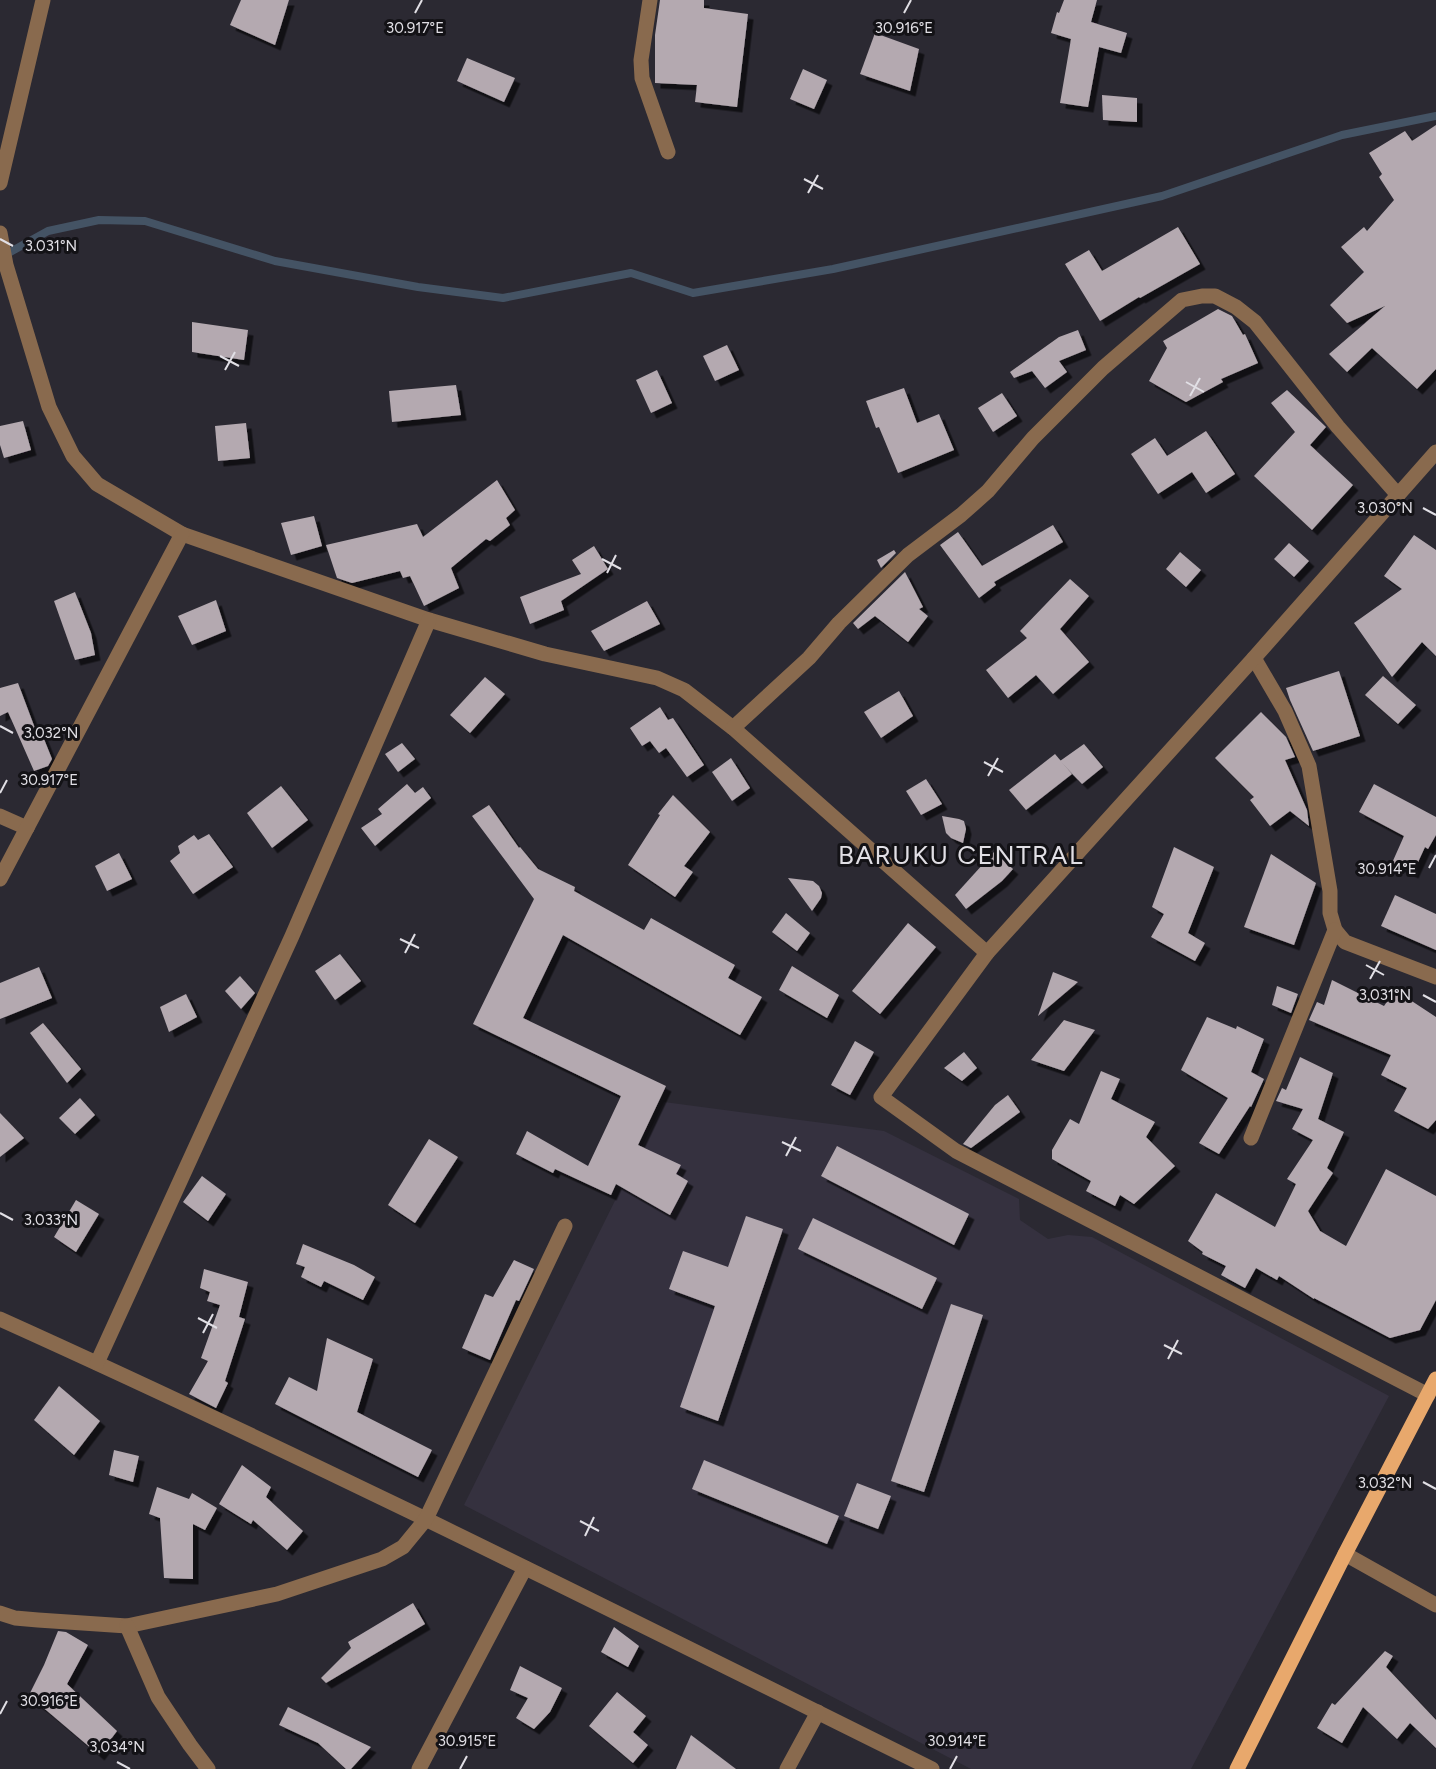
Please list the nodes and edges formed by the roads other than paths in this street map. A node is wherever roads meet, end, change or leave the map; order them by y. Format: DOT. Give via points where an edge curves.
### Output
graph roads {
  1 [pos="43,0"];
  2 [pos="650,0"];
  3 [pos="668,152"];
  4 [pos="0,183"];
  5 [pos="0,233"];
  6 [pos="1436,452"];
  7 [pos="1398,495"];
  8 [pos="182,534"];
  9 [pos="429,620"];
  10 [pos="1254,658"];
  11 [pos="733,728"];
  12 [pos="0,816"];
  13 [pos="27,828"];
  14 [pos="0,879"];
  15 [pos="1335,930"];
  16 [pos="987,953"];
  17 [pos="1436,977"];
  18 [pos="1251,1138"];
  19 [pos="565,1227"];
  20 [pos="0,1319"];
  21 [pos="97,1363"];
  22 [pos="1436,1379"];
  23 [pos="1428,1395"];
  24 [pos="426,1519"];
  25 [pos="1345,1554"];
  26 [pos="525,1568"];
  27 [pos="1436,1605"];
  28 [pos="0,1613"];
  29 [pos="127,1626"];
  30 [pos="818,1712"];
  31 [pos="208,1769"];
  32 [pos="419,1769"];
  33 [pos="787,1769"];
  34 [pos="932,1769"];
  35 [pos="1237,1769"];
  1 -- 4 [label="street"];
  2 -- 3 [label="street" via="642,78"];
  5 -- 8 [label="street" via="49,407 73,456 97,484"];
  6 -- 7 [label="street"];
  7 -- 10 [label="street"];
  7 -- 11 [label="street" via="1255,322 1215,297 1182,300 1103,368 1033,438 988,491 908,555 839,622 809,658"];
  8 -- 9 [label="street"];
  8 -- 13 [label="street"];
  9 -- 11 [label="street" via="545,654 657,678 684,690"];
  9 -- 21 [label="street" via="292,936"];
  10 -- 15 [label="street" via="1285,711 1309,766"];
  10 -- 16 [label="street"];
  11 -- 16 [label="street"];
  12 -- 13 [label="street"];
  13 -- 14 [label="street"];
  15 -- 17 [label="street" via="1345,942"];
  15 -- 18 [label="street"];
  16 -- 23 [label="street" via="881,1097 956,1151"];
  19 -- 24 [label="street"];
  20 -- 21 [label="street"];
  21 -- 24 [label="street"];
  22 -- 23 [label="main road"];
  23 -- 25 [label="main road"];
  24 -- 26 [label="street"];
  24 -- 29 [label="street" via="404,1547 382,1559 277,1594"];
  25 -- 27 [label="street"];
  25 -- 35 [label="main road"];
  26 -- 30 [label="street"];
  26 -- 32 [label="street"];
  28 -- 29 [label="street" via="15,1618"];
  29 -- 31 [label="street" via="158,1697"];
  30 -- 33 [label="street"];
  30 -- 34 [label="street"];
}
